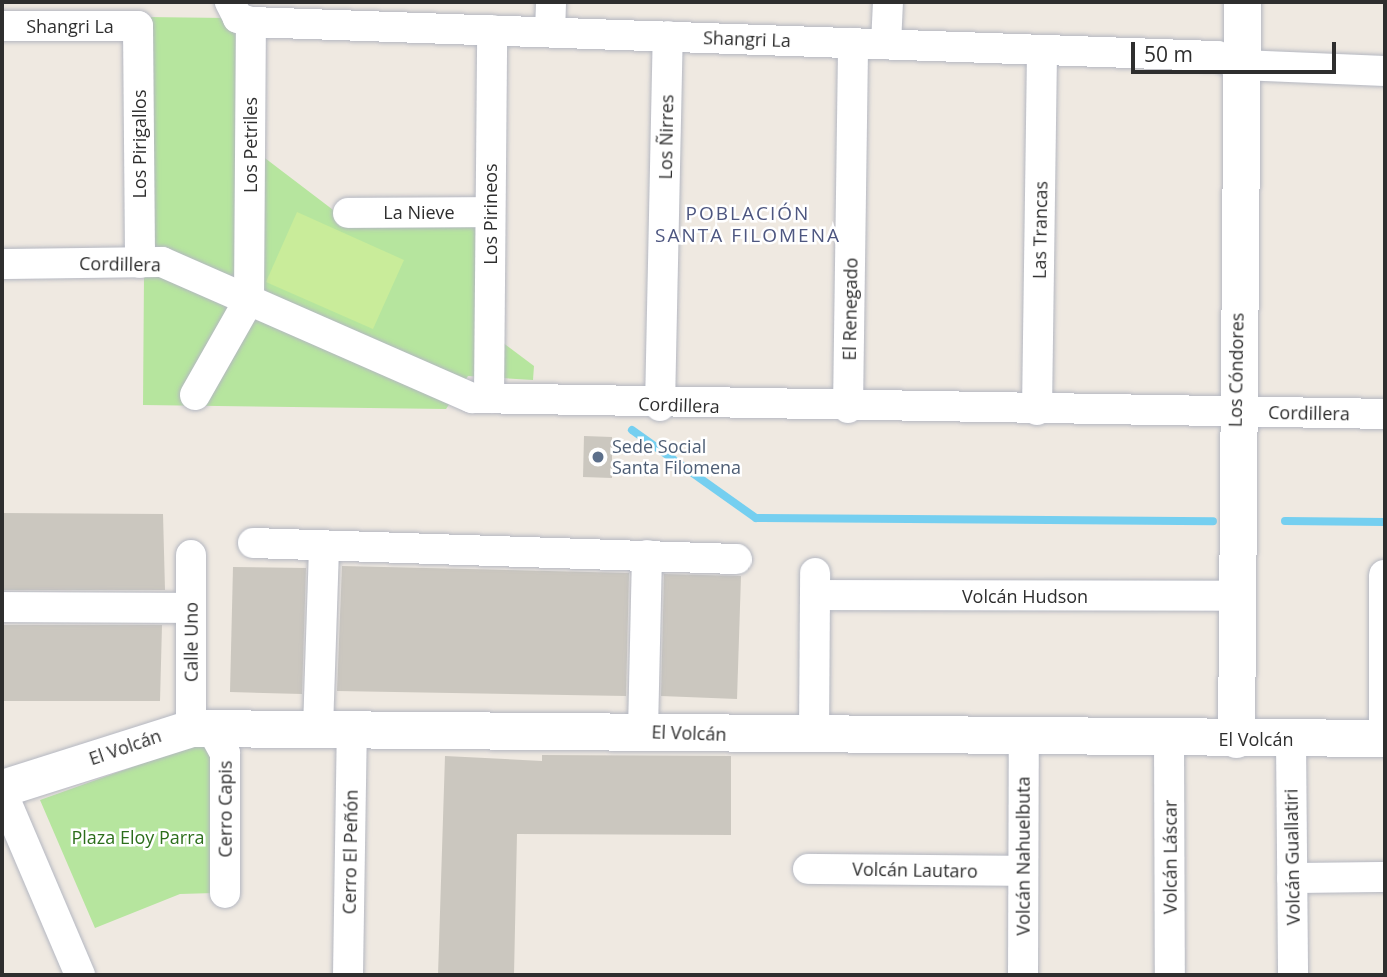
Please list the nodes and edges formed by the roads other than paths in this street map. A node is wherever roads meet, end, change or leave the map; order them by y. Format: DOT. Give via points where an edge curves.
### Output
graph roads {
  1 [pos="551,2"];
  2 [pos="888,2"];
  3 [pos="1242,2"];
  4 [pos="240,12"];
  5 [pos="2,26"];
  6 [pos="138,26"];
  7 [pos="492,30"];
  8 [pos="550,32"];
  9 [pos="668,36"];
  10 [pos="853,43"];
  11 [pos="886,44"];
  12 [pos="1042,50"];
  13 [pos="1241,65"];
  14 [pos="1385,71"];
  15 [pos="490,212"];
  16 [pos="348,213"];
  17 [pos="140,262"];
  18 [pos="2,264"];
  19 [pos="249,300"];
  20 [pos="195,395"];
  21 [pos="488,398"];
  22 [pos="660,406"];
  23 [pos="848,408"];
  24 [pos="1038,410"];
  25 [pos="1235,411"];
  26 [pos="1385,414"];
  27 [pos="253,543"];
  28 [pos="324,546"];
  29 [pos="191,555"];
  30 [pos="647,555"];
  31 [pos="737,559"];
  32 [pos="1384,575"];
  33 [pos="1236,596"];
  34 [pos="2,607"];
  35 [pos="191,608"];
  36 [pos="201,728"];
  37 [pos="335,729"];
  38 [pos="643,731"];
  39 [pos="814,735"];
  40 [pos="1024,737"];
  41 [pos="1169,738"];
  42 [pos="1291,738"];
  43 [pos="1385,738"];
  44 [pos="1237,739"];
  45 [pos="2,790"];
  46 [pos="808,869"];
  47 [pos="1023,871"];
  48 [pos="1385,877"];
  49 [pos="1292,878"];
  50 [pos="225,894"];
  51 [pos="80,975"];
  52 [pos="348,975"];
  53 [pos="1023,975"];
  54 [pos="1170,975"];
  55 [pos="1293,975"];
  1 -- 8 [label="street"];
  2 -- 11 [label="street"];
  3 -- 13 [label="street, Los Cóndores"];
  4 -- 7 [label="street, Shangri La"];
  4 -- 19 [label="street, Los Petriles"];
  5 -- 6 [label="street, Shangri La"];
  6 -- 17 [label="street, Los Pirigallos"];
  7 -- 8 [label="street, Shangri La"];
  7 -- 15 [label="street, Los Pirineos"];
  8 -- 9 [label="street, Shangri La"];
  9 -- 10 [label="street, Shangri La"];
  9 -- 22 [label="street, Los Ñirres"];
  10 -- 11 [label="street, Shangri La"];
  10 -- 23 [label="street, El Renegado"];
  11 -- 12 [label="street, Shangri La"];
  12 -- 13 [label="street, Shangri La" via="1217,56"];
  12 -- 24 [label="street, Las Trancas"];
  13 -- 14 [label="street, Shangri La"];
  13 -- 25 [label="street, Los Cóndores"];
  15 -- 16 [label="street, La Nieve"];
  15 -- 21 [label="street, Los Pirineos"];
  17 -- 18 [label="street, Cordillera"];
  17 -- 19 [label="street, Cordillera" via="162,262"];
  19 -- 20 [label="street"];
  19 -- 21 [label="street, Cordillera" via="472,398"];
  21 -- 22 [label="street, Cordillera"];
  22 -- 23 [label="street, Cordillera"];
  23 -- 24 [label="street, Cordillera"];
  24 -- 25 [label="street, Cordillera"];
  25 -- 26 [label="street, Cordillera"];
  25 -- 33 [label="street, Los Cóndores"];
  27 -- 28 [label="street"];
  28 -- 30 [label="street"];
  28 -- 37 [label="street, Cerro El Peñón"];
  29 -- 35 [label="street, Calle Uno"];
  30 -- 31 [label="street"];
  30 -- 38 [label="street"];
  32 -- 43 [label="street"];
  33 -- 39 [label="street, Volcán Hudson" via="815,584"];
  33 -- 44 [label="street, Los Cóndores"];
  34 -- 35 [label="street"];
  35 -- 36 [label="street, Calle Uno"];
  36 -- 37 [label="street, El Volcán"];
  36 -- 45 [label="street, El Volcán"];
  36 -- 50 [label="street, Cerro Capis" via="226,752"];
  37 -- 38 [label="street, El Volcán"];
  37 -- 52 [label="street, Cerro El Peñón"];
  38 -- 39 [label="street, El Volcán"];
  39 -- 40 [label="street, El Volcán"];
  40 -- 41 [label="street, El Volcán"];
  40 -- 47 [label="street, Volcán Nahuelbuta"];
  41 -- 44 [label="street, El Volcán"];
  41 -- 54 [label="street, Volcán Láscar"];
  42 -- 43 [label="street, El Volcán"];
  42 -- 44 [label="street, El Volcán"];
  42 -- 49 [label="street, Volcán Guallatiri"];
  45 -- 51 [label="street"];
  46 -- 47 [label="street, Volcán Lautaro"];
  47 -- 53 [label="street, Volcán Nahuelbuta"];
  48 -- 49 [label="street"];
  49 -- 55 [label="street, Volcán Guallatiri"];
}
